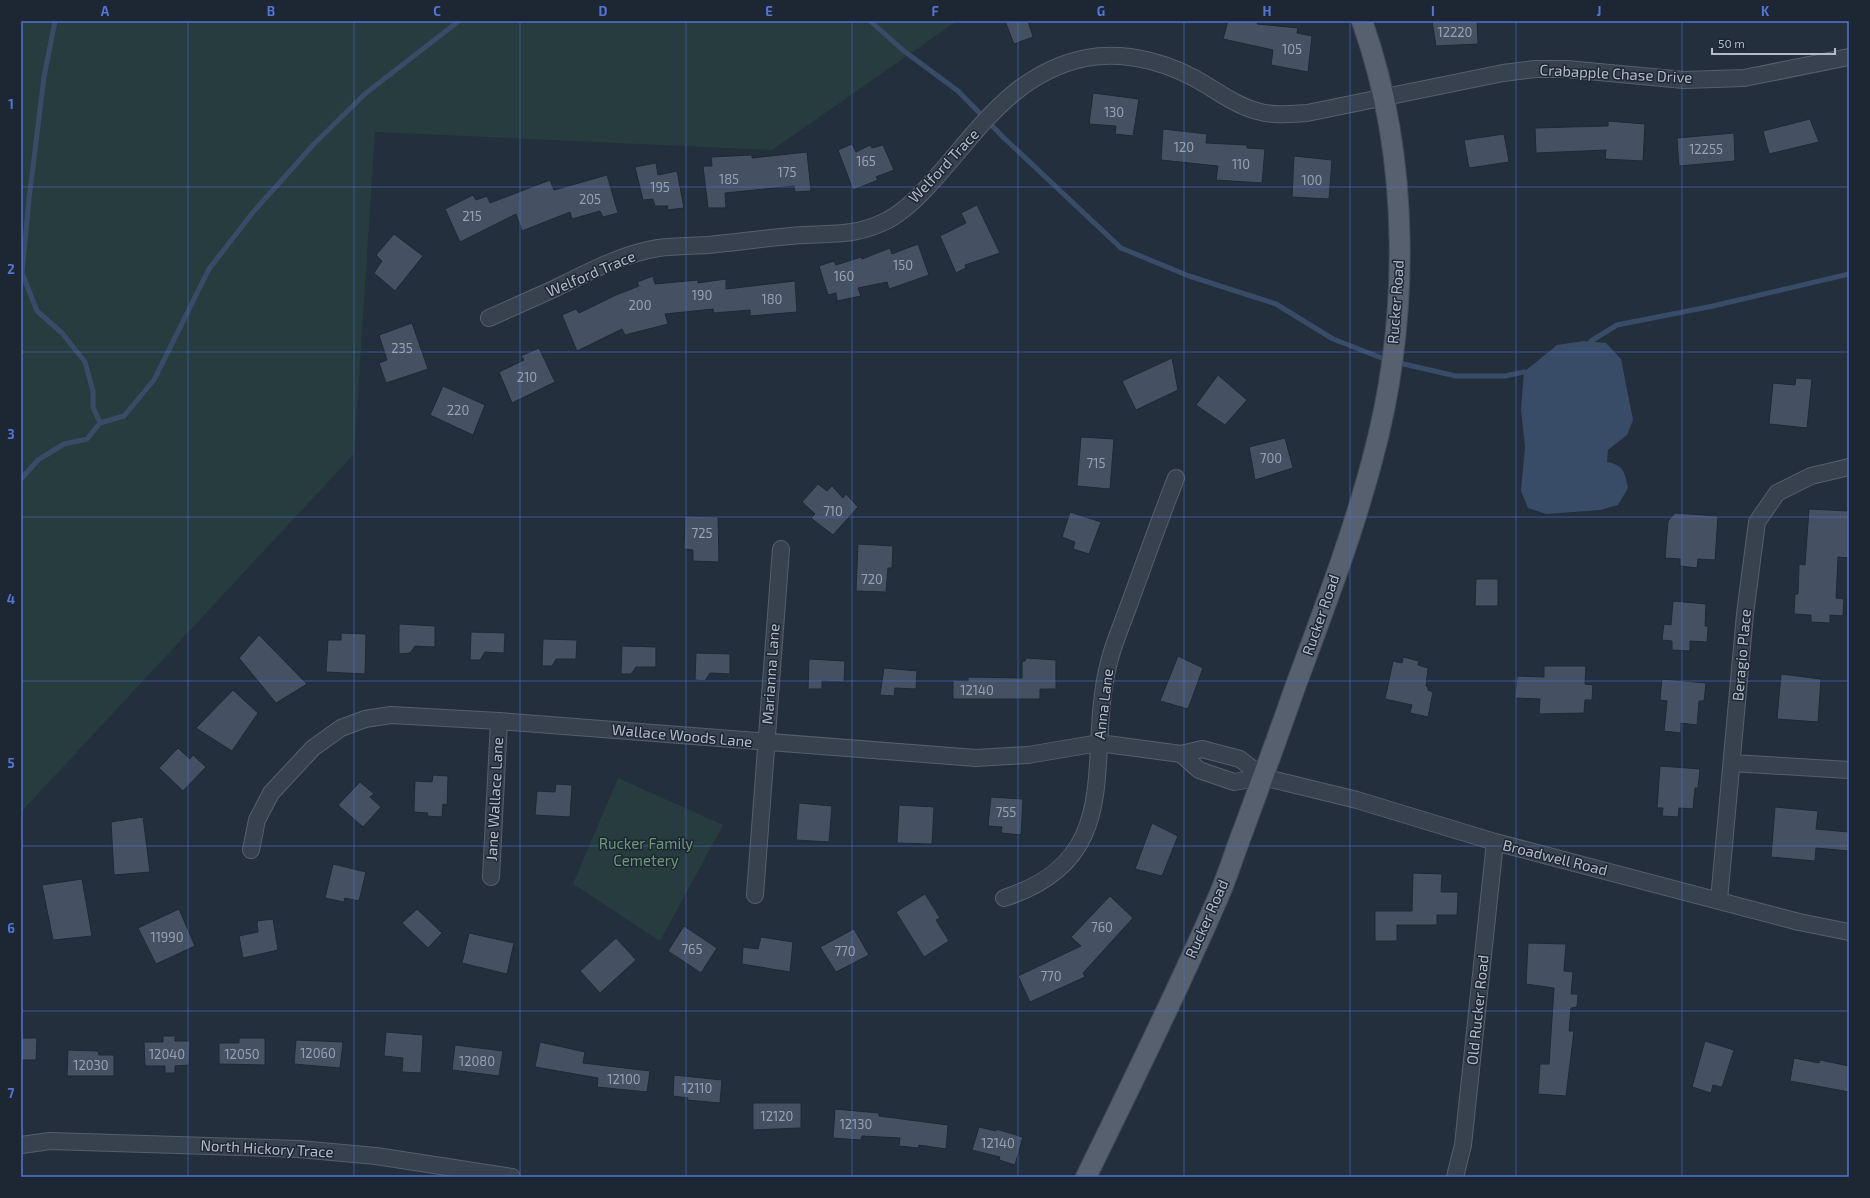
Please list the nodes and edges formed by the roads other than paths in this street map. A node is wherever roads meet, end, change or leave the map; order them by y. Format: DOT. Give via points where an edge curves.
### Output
graph roads {
  1 [pos="1362,21"];
  2 [pos="1849,57"];
  3 [pos="1384,97"];
  4 [pos="489,318"];
  5 [pos="1849,467"];
  6 [pos="1176,478"];
  7 [pos="781,549"];
  8 [pos="499,721"];
  9 [pos="766,743"];
  10 [pos="1099,743"];
  11 [pos="1181,754"];
  12 [pos="1732,763"];
  13 [pos="1849,770"];
  14 [pos="1263,777"];
  15 [pos="1495,842"];
  16 [pos="251,850"];
  17 [pos="491,877"];
  18 [pos="755,895"];
  19 [pos="1004,898"];
  20 [pos="1719,900"];
  21 [pos="1849,932"];
  22 [pos="21,1145"];
  23 [pos="512,1177"];
  24 [pos="1086,1177"];
  25 [pos="1455,1177"];
  1 -- 3 [label="main road, Rucker Road" via="1379,72"];
  2 -- 3 [label="street, Crabapple Chase Drive" via="1736,78 1684,80 1588,70 1535,69"];
  3 -- 4 [label="street, Welford Trace" via="1307,113 1258,112 1225,97 1183,72 1160,64 1112,56 1087,58 1064,64 1020,86 1002,102 910,205 890,219 868,229 844,235 804,235 680,246 632,254"];
  3 -- 14 [label="main road, Rucker Road" via="1396,177 1400,266 1391,366 1384,407 1372,462 1356,512"];
  5 -- 12 [label="street, Beragio Place" via="1811,476 1777,493 1757,522 1745,614"];
  6 -- 10 [label="street, Anna Lane" via="1109,661 1102,694"];
  7 -- 9 [label="street, Marianna Lane"];
  8 -- 9 [label="street, Wallace Woods Lane"];
  8 -- 16 [label="street, Wallace Woods Lane" via="391,715 365,719 341,728 313,748 271,793 257,820"];
  8 -- 17 [label="street, Jane Wallace Lane"];
  9 -- 10 [label="street, Wallace Woods Lane" via="976,758 1028,755"];
  9 -- 18 [label="street, Marianna Lane"];
  10 -- 11 [label="street, Wallace Woods Lane"];
  10 -- 19 [label="street, Anna Lane" via="1095,805 1080,844 1065,864 1046,880 1024,892"];
  11 -- 14 [label="street, Wallace Woods Lane" via="1202,749 1240,759"];
  11 -- 14 [label="street" via="1199,770 1234,782"];
  12 -- 13 [label="street"];
  12 -- 20 [label="street, Beragio Place"];
  14 -- 15 [label="street, Broadwell Road" via="1357,800"];
  14 -- 24 [label="main road, Rucker Road" via="1218,897"];
  15 -- 20 [label="street, Broadwell Road"];
  15 -- 25 [label="street, Old Rucker Road" via="1462,1145"];
  20 -- 21 [label="street, Broadwell Road" via="1799,922"];
  22 -- 23 [label="street, North Hickory Trace" via="50,1141 299,1149 376,1156"];
}
